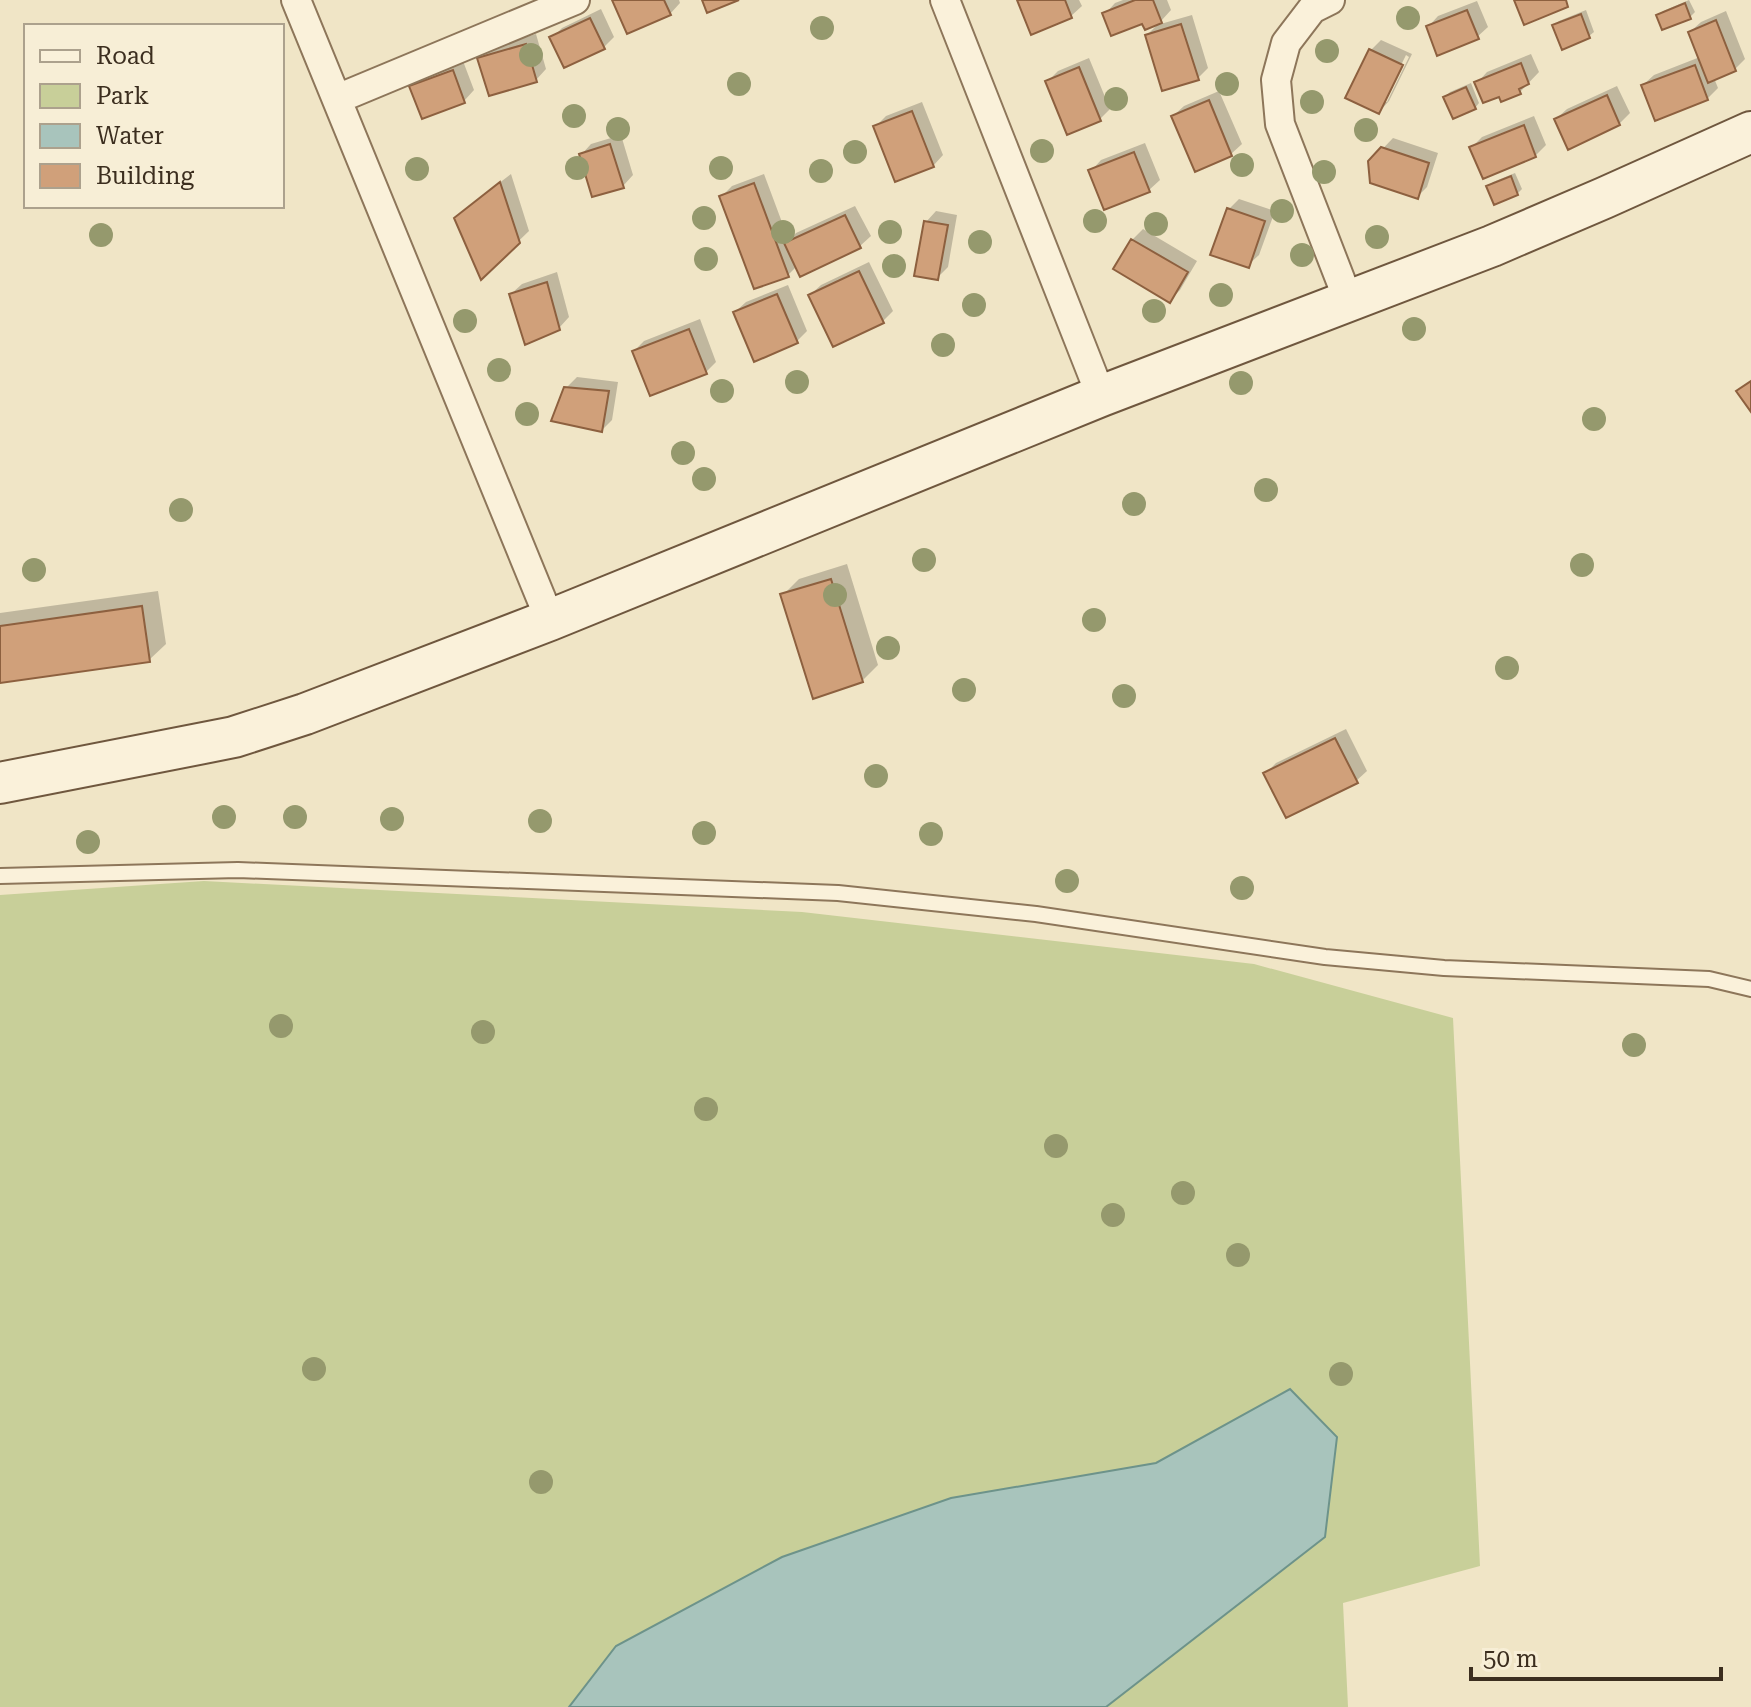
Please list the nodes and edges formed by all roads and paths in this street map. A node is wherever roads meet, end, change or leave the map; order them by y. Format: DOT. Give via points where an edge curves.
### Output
graph roads {
  1 [pos="296,0"];
  2 [pos="575,0"];
  3 [pos="945,0"];
  4 [pos="1330,0"];
  5 [pos="337,99"];
  6 [pos="1751,132"];
  7 [pos="1349,302"];
  8 [pos="1101,396"];
  9 [pos="550,620"];
  10 [pos="0,783"];
  11 [pos="0,876"];
  12 [pos="1751,989"];
  1 -- 5 [label="street"];
  2 -- 5 [label="street"];
  3 -- 8 [label="street"];
  4 -- 7 [label="street" via="1312,9 1286,43 1276,80 1280,124"];
  5 -- 9 [label="street"];
  6 -- 7 [label="street" via="1506,240"];
  7 -- 8 [label="street"];
  8 -- 9 [label="street"];
  9 -- 10 [label="street" via="256,731"];
  11 -- 12 [label="lane" via="238,870 838,893 1036,914 1325,957 1444,968 1709,979"];
}
